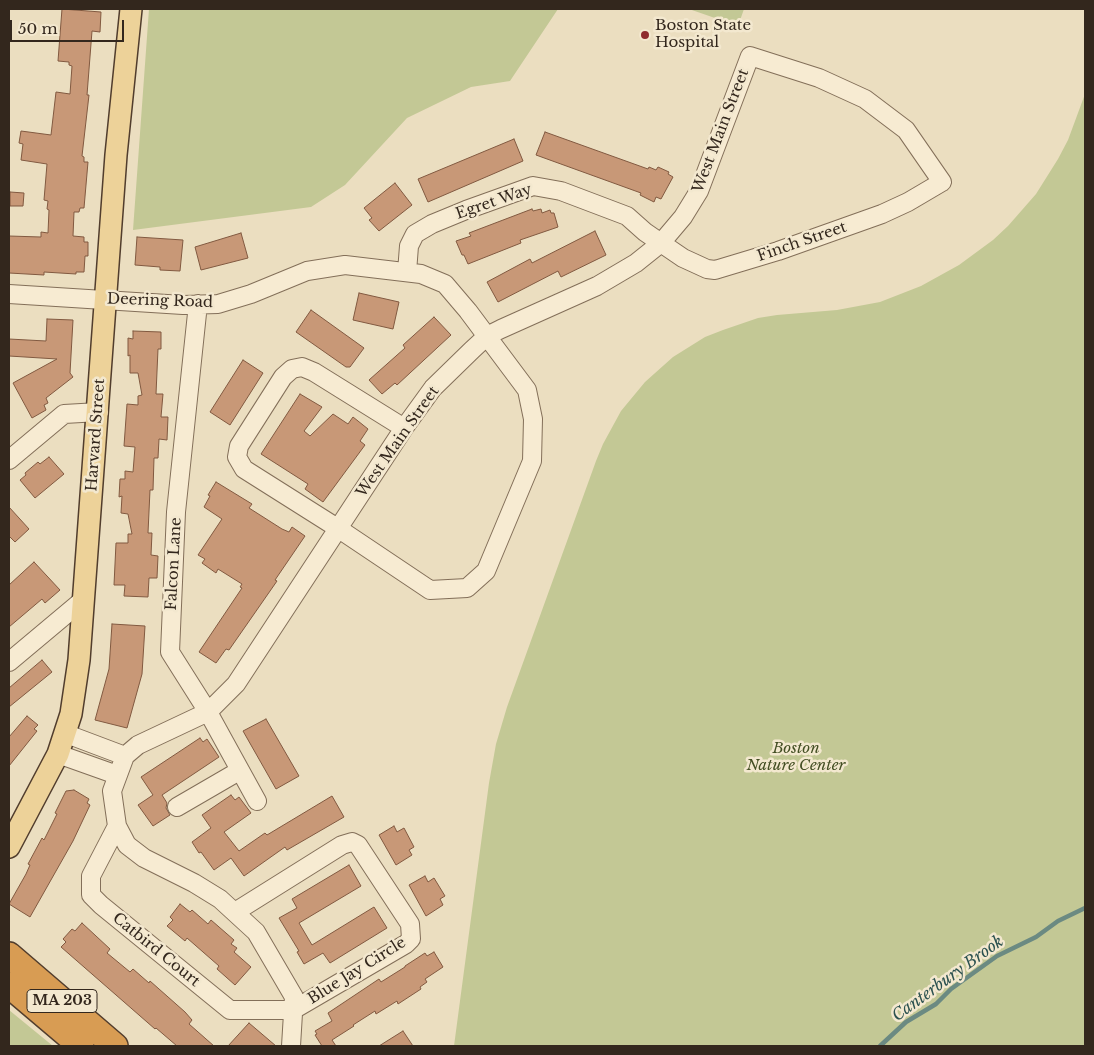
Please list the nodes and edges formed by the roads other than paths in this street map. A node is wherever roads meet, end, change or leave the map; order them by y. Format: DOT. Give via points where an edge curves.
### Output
graph roads {
  1 [pos="130,9"];
  2 [pos="942,182"];
  3 [pos="661,243"];
  4 [pos="408,272"];
  5 [pos="9,294"];
  6 [pos="106,300"];
  7 [pos="198,304"];
  8 [pos="487,336"];
  9 [pos="99,412"];
  10 [pos="404,428"];
  11 [pos="9,460"];
  12 [pos="339,529"];
  13 [pos="83,600"];
  14 [pos="9,662"];
  15 [pos="208,712"];
  16 [pos="64,733"];
  17 [pos="58,754"];
  18 [pos="125,756"];
  19 [pos="239,771"];
  20 [pos="118,775"];
  21 [pos="257,801"];
  22 [pos="177,807"];
  23 [pos="117,826"];
  24 [pos="9,847"];
  25 [pos="235,912"];
  26 [pos="9,955"];
  27 [pos="9,985"];
  28 [pos="293,1010"];
  29 [pos="81,1046"];
  30 [pos="114,1046"];
  31 [pos="291,1046"];
  1 -- 6 [label="main road, Harvard Street"];
  2 -- 3 [label="street, Finch Street" via="882,214 715,270 683,258"];
  2 -- 3 [label="street, West Main Street" via="906,130 865,99 819,78 750,56 699,191"];
  3 -- 4 [label="street, Egret Way" via="627,216 561,191 533,186 466,210 415,234 408,246"];
  3 -- 8 [label="street, West Main Street" via="636,263 597,286"];
  4 -- 7 [label="street, Deering Road" via="335,266 308,271 218,304"];
  4 -- 8 [label="street, Deering Road" via="445,284"];
  5 -- 6 [label="street, Deering Road"];
  6 -- 7 [label="street, Deering Road"];
  6 -- 9 [label="main road, Harvard Street"];
  7 -- 15 [label="street, Falcon Lane" via="176,512 170,652"];
  8 -- 10 [label="street, West Main Street" via="433,388"];
  8 -- 12 [label="street, Deering Road" via="527,390 533,419 532,461 486,571 467,588 430,590"];
  9 -- 11 [label="street" via="64,414"];
  9 -- 13 [label="main road, Harvard Street"];
  10 -- 12 [label="street, West Main Street"];
  10 -- 12 [label="street, Deering Road" via="314,372 302,367 283,376 239,446 237,457 244,469"];
  12 -- 15 [label="street, West Main Street" via="236,684"];
  13 -- 14 [label="street"];
  13 -- 16 [label="main road, Harvard Street" via="79,660 71,714"];
  15 -- 18 [label="street, West Main Street" via="138,744"];
  15 -- 19 [label="street, Falcon Lane"];
  16 -- 17 [label="main road, Harvard Street"];
  16 -- 18 [label="street"];
  17 -- 20 [label="street"];
  17 -- 24 [label="main road, Harvard Street"];
  18 -- 20 [label="street"];
  19 -- 21 [label="street, Falcon Lane"];
  19 -- 22 [label="street"];
  20 -- 23 [label="street" via="112,791"];
  23 -- 25 [label="street" via="127,845 144,858 220,898"];
  23 -- 28 [label="street, Catbird Court" via="91,876 91,895 230,1010"];
  25 -- 28 [label="street" via="256,932 294,997"];
  25 -- 28 [label="street, Blue Jay Circle" via="342,845 352,842 358,845 410,924 411,938 406,944"];
  26 -- 30 [label="highway, MA 203"];
  27 -- 29 [label="highway, MA 203"];
  28 -- 31 [label="street"];
}
